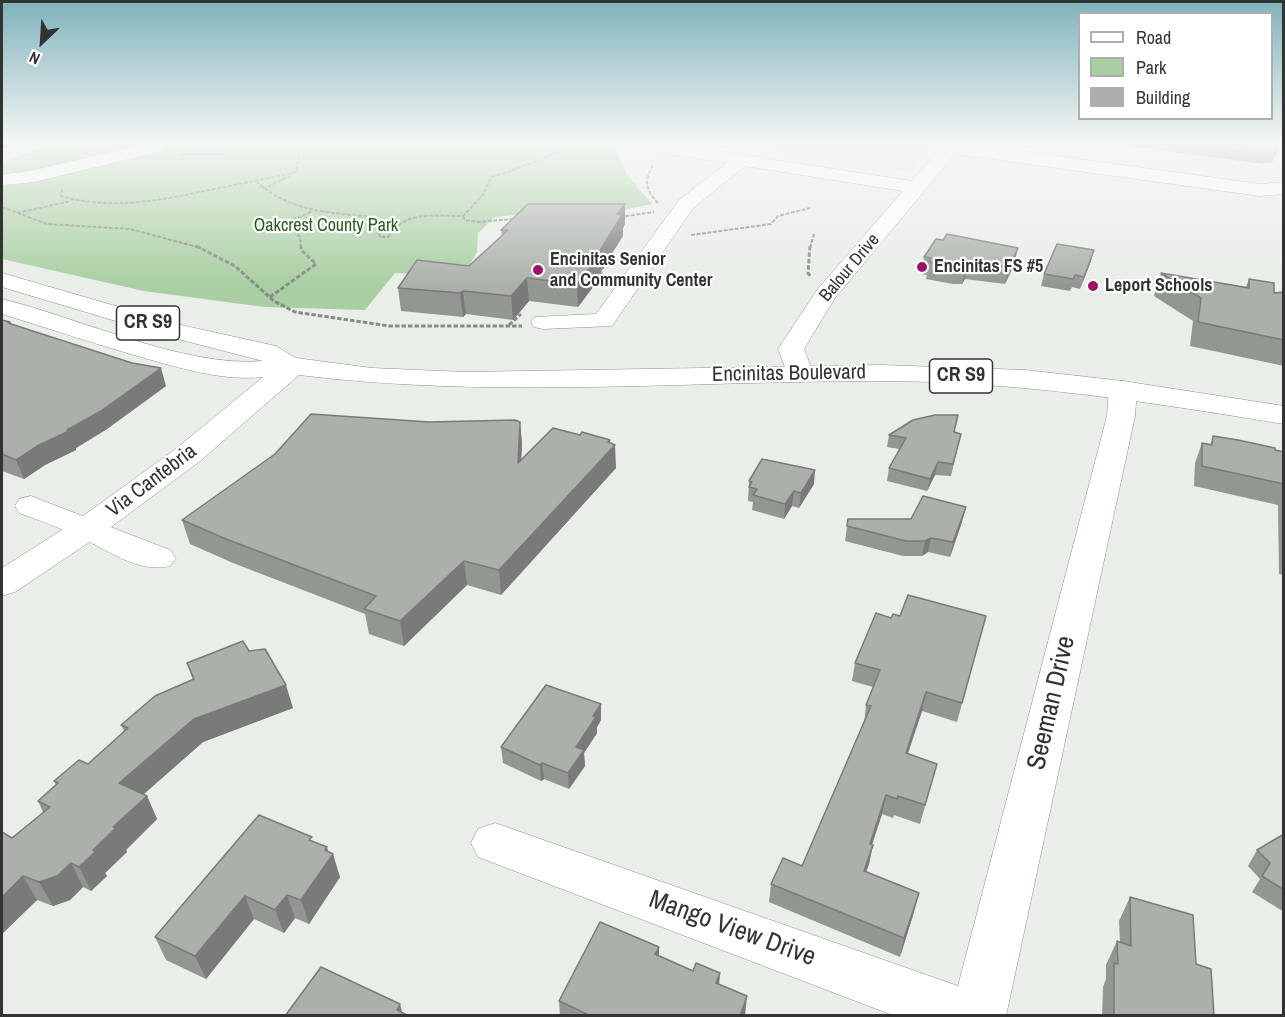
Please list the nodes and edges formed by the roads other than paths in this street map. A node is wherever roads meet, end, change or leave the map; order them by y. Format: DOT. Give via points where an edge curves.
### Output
graph roads {
  1 [pos="703,190"];
  2 [pos="917,190"];
  3 [pos="2,280"];
  4 [pos="2,306"];
  5 [pos="534,317"];
  6 [pos="293,366"];
  7 [pos="800,374"];
  8 [pos="1123,389"];
  9 [pos="1284,415"];
  10 [pos="31,506"];
  11 [pos="88,528"];
  12 [pos="158,558"];
  13 [pos="2,584"];
  14 [pos="495,843"];
  15 [pos="968,1016"];
  16 [pos="978,1016"];
  1 -- 5 [label="street" via="686,204 603,321"];
  2 -- 7 [label="street, Balour Drive" via="825,295 791,349"];
  3 -- 6 [label="street, Encinitas Boulevard / CR S9" via="174,331 267,352"];
  4 -- 6 [label="street, Encinitas Boulevard / CR S9" via="196,364 242,371"];
  6 -- 7 [label="street, Encinitas Boulevard / CR S9" via="372,376 465,380"];
  6 -- 11 [label="street, Via Cantebria" via="188,455"];
  7 -- 8 [label="street, Encinitas Boulevard / CR S9" via="1025,378"];
  8 -- 9 [label="street, Encinitas Boulevard / CR S9"];
  8 -- 16 [label="street, Seeman Drive" via="1121,416"];
  10 -- 11 [label="street"];
  11 -- 12 [label="street"];
  11 -- 13 [label="street, Via Cantebria"];
  14 -- 15 [label="street, Mango View Drive"];
}
